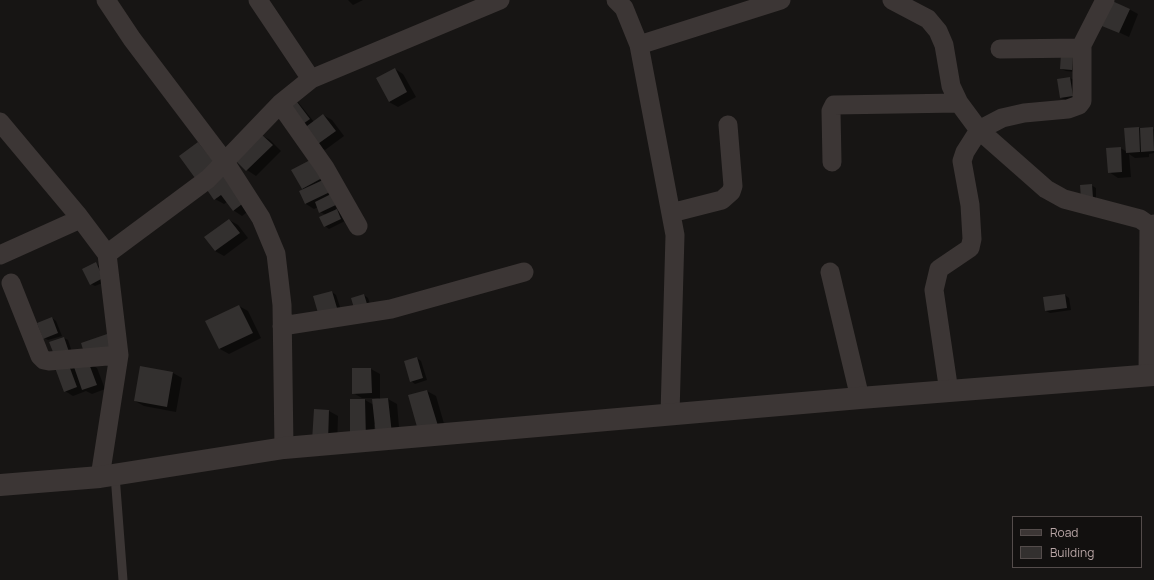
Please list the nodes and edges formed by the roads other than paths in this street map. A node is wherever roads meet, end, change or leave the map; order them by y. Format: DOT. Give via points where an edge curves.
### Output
graph roads {
  1 [pos="106,0"];
  2 [pos="258,0"];
  3 [pos="500,0"];
  4 [pos="616,0"];
  5 [pos="781,0"];
  6 [pos="892,0"];
  7 [pos="1105,0"];
  8 [pos="759,3"];
  9 [pos="638,45"];
  10 [pos="1082,48"];
  11 [pos="1000,49"];
  12 [pos="311,79"];
  13 [pos="959,103"];
  14 [pos="280,104"];
  15 [pos="0,122"];
  16 [pos="728,125"];
  17 [pos="979,130"];
  18 [pos="225,162"];
  19 [pos="832,162"];
  20 [pos="671,213"];
  21 [pos="80,219"];
  22 [pos="1151,224"];
  23 [pos="358,226"];
  24 [pos="107,254"];
  25 [pos="0,255"];
  26 [pos="524,272"];
  27 [pos="830,272"];
  28 [pos="11,283"];
  29 [pos="282,326"];
  30 [pos="119,355"];
  31 [pos="1151,376"];
  32 [pos="949,392"];
  33 [pos="860,398"];
  34 [pos="670,414"];
  35 [pos="284,448"];
  36 [pos="107,476"];
  37 [pos="0,485"];
  38 [pos="123,580"];
  1 -- 18 [label="street" via="132,39"];
  2 -- 12 [label="street"];
  3 -- 12 [label="street"];
  4 -- 9 [label="street" via="624,8"];
  5 -- 8 [label="street"];
  6 -- 13 [label="street" via="928,19 938,31"];
  7 -- 10 [label="street"];
  8 -- 9 [label="street"];
  9 -- 20 [label="street"];
  10 -- 11 [label="street"];
  10 -- 17 [label="street" via="1082,101 1079,105 1068,110 1024,112 1002,118"];
  12 -- 14 [label="street"];
  13 -- 17 [label="street"];
  13 -- 19 [label="street" via="834,106 831,111"];
  14 -- 18 [label="street"];
  14 -- 23 [label="street" via="325,168"];
  15 -- 21 [label="street"];
  16 -- 20 [label="street" via="731,192 722,200"];
  17 -- 22 [label="street" via="1046,189 1064,199"];
  17 -- 32 [label="street" via="962,161 970,205 970,248 939,269 934,290"];
  18 -- 24 [label="street" via="208,179"];
  18 -- 29 [label="street" via="261,218 276,254"];
  20 -- 34 [label="street" via="675,235"];
  21 -- 24 [label="street"];
  21 -- 25 [label="street"];
  22 -- 31 [label="street"];
  24 -- 30 [label="street"];
  26 -- 29 [label="street" via="391,309"];
  27 -- 33 [label="street"];
  28 -- 30 [label="street" via="40,356 44,360"];
  29 -- 35 [label="street"];
  30 -- 36 [label="street"];
  31 -- 32 [label="street"];
  32 -- 33 [label="street"];
  33 -- 34 [label="street"];
  34 -- 35 [label="street"];
  35 -- 36 [label="street"];
  36 -- 37 [label="street"];
  36 -- 38 [label="lane"];
}
